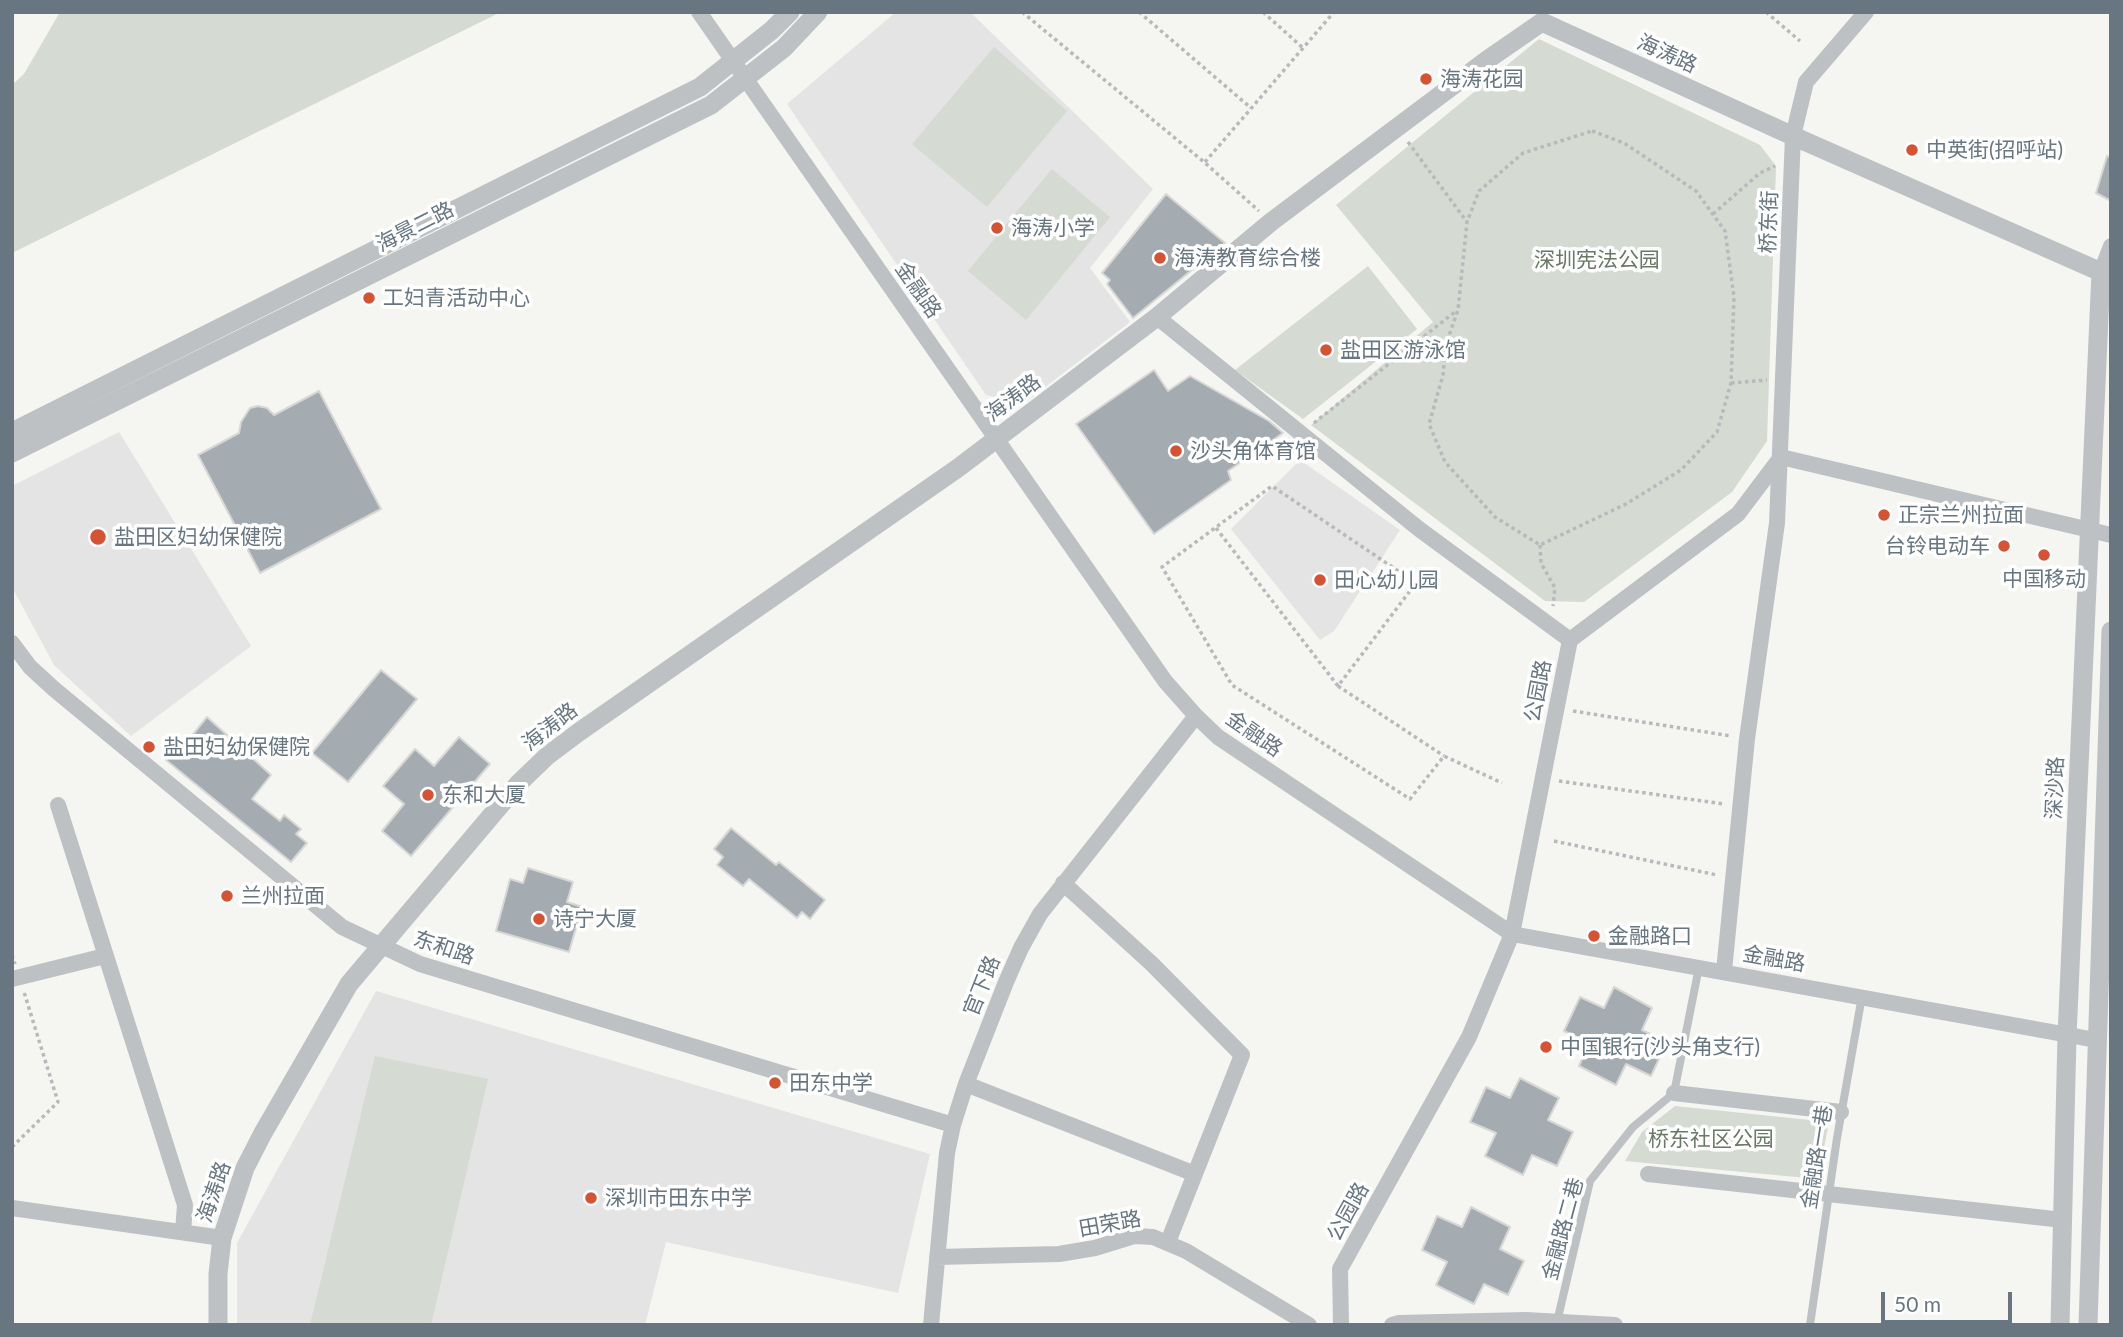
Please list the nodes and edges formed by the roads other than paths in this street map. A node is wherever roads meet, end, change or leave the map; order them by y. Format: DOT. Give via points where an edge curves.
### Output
graph roads {
  1 [pos="699,12"];
  2 [pos="790,12"];
  3 [pos="818,12"];
  4 [pos="1866,12"];
  5 [pos="1536,17"];
  6 [pos="733,61"];
  7 [pos="745,78"];
  8 [pos="1793,136"];
  9 [pos="2111,246"];
  10 [pos="2106,280"];
  11 [pos="1157,317"];
  12 [pos="12,432"];
  13 [pos="996,439"];
  14 [pos="12,453"];
  15 [pos="1781,457"];
  16 [pos="2088,531"];
  17 [pos="2111,535"];
  18 [pos="2111,631"];
  19 [pos="1570,640"];
  20 [pos="12,643"];
  21 [pos="1196,716"];
  22 [pos="58,805"];
  23 [pos="1063,883"];
  24 [pos="1512,934"];
  25 [pos="381,947"];
  26 [pos="105,956"];
  27 [pos="1699,967"];
  28 [pos="1724,971"];
  29 [pos="15,977"];
  30 [pos="1862,996"];
  31 [pos="2067,1036"];
  32 [pos="2096,1040"];
  33 [pos="966,1084"];
  34 [pos="1674,1093"];
  35 [pos="1841,1112"];
  36 [pos="953,1125"];
  37 [pos="1195,1174"];
  38 [pos="1648,1174"];
  39 [pos="1829,1194"];
  40 [pos="12,1208"];
  41 [pos="2063,1220"];
  42 [pos="183,1232"];
  43 [pos="222,1238"];
  44 [pos="1168,1242"];
  45 [pos="937,1257"];
  46 [pos="1557,1323"];
  47 [pos="218,1325"];
  48 [pos="931,1325"];
  49 [pos="1309,1325"];
  50 [pos="1342,1325"];
  51 [pos="1392,1325"];
  52 [pos="1615,1325"];
  53 [pos="1810,1325"];
  54 [pos="2060,1325"];
  55 [pos="2088,1325"];
  1 -- 6 [label="street, 金融路"];
  2 -- 6 [label="street, 海景二路"];
  3 -- 7 [label="street, 海景二路" via="784,48"];
  4 -- 8 [label="street, 桥东街" via="1806,82"];
  5 -- 8 [label="street, 海涛路"];
  5 -- 11 [label="street, 海涛路"];
  6 -- 7 [label="street, 金融路"];
  6 -- 12 [label="street, 海景二路" via="700,87"];
  7 -- 13 [label="street, 金融路"];
  7 -- 14 [label="street, 海景二路" via="710,105"];
  8 -- 10 [label="street, 海涛路"];
  8 -- 15 [label="street, 桥东街"];
  9 -- 10 [label="street"];
  10 -- 16 [label="street, 深沙路"];
  11 -- 13 [label="street, 海涛路"];
  11 -- 19 [label="street" via="1419,529"];
  13 -- 21 [label="street, 金融路" via="1165,681"];
  13 -- 25 [label="street, 海涛路" via="547,756"];
  15 -- 16 [label="street"];
  15 -- 19 [label="street, 公园路" via="1738,514"];
  15 -- 28 [label="street, 桥东街"];
  16 -- 17 [label="street"];
  16 -- 31 [label="street, 深沙路"];
  18 -- 32 [label="street"];
  19 -- 24 [label="street, 公园路"];
  20 -- 25 [label="street, 东和路" via="54,689 342,927"];
  21 -- 23 [label="street, 官下路"];
  21 -- 24 [label="street, 金融路" via="1218,737"];
  22 -- 26 [label="street"];
  23 -- 33 [label="street, 官下路" via="1021,948"];
  23 -- 37 [label="street" via="1242,1055"];
  24 -- 27 [label="street, 金融路"];
  24 -- 50 [label="street, 公园路" via="1469,1037 1340,1269"];
  25 -- 36 [label="street, 东和路" via="420,964"];
  25 -- 43 [label="street, 海涛路" via="349,984 263,1133 245,1168"];
  26 -- 29 [label="street"];
  26 -- 42 [label="street" via="184,1205"];
  27 -- 28 [label="street, 金融路"];
  27 -- 34 [label="lane"];
  28 -- 30 [label="street, 金融路"];
  30 -- 31 [label="street, 金融路"];
  30 -- 35 [label="lane, 金融路一巷"];
  31 -- 32 [label="street, 金融路"];
  31 -- 41 [label="street, 深沙路"];
  32 -- 55 [label="street"];
  33 -- 36 [label="street, 官下路"];
  33 -- 37 [label="street"];
  34 -- 35 [label="street"];
  34 -- 46 [label="lane, 金融路二巷" via="1633,1127 1590,1181"];
  35 -- 39 [label="lane, 金融路一巷"];
  36 -- 45 [label="street, 官下路"];
  37 -- 44 [label="street"];
  38 -- 39 [label="street"];
  39 -- 41 [label="street"];
  39 -- 53 [label="lane, 金融路一巷"];
  40 -- 42 [label="street"];
  41 -- 54 [label="street, 深沙路"];
  42 -- 43 [label="street"];
  43 -- 47 [label="street, 海涛路"];
  44 -- 45 [label="street, 田荣路" via="1134,1236 1059,1254"];
  44 -- 49 [label="street, 田荣路"];
  45 -- 48 [label="street, 官下路"];
  46 -- 51 [label="street"];
  46 -- 52 [label="street"];
}
